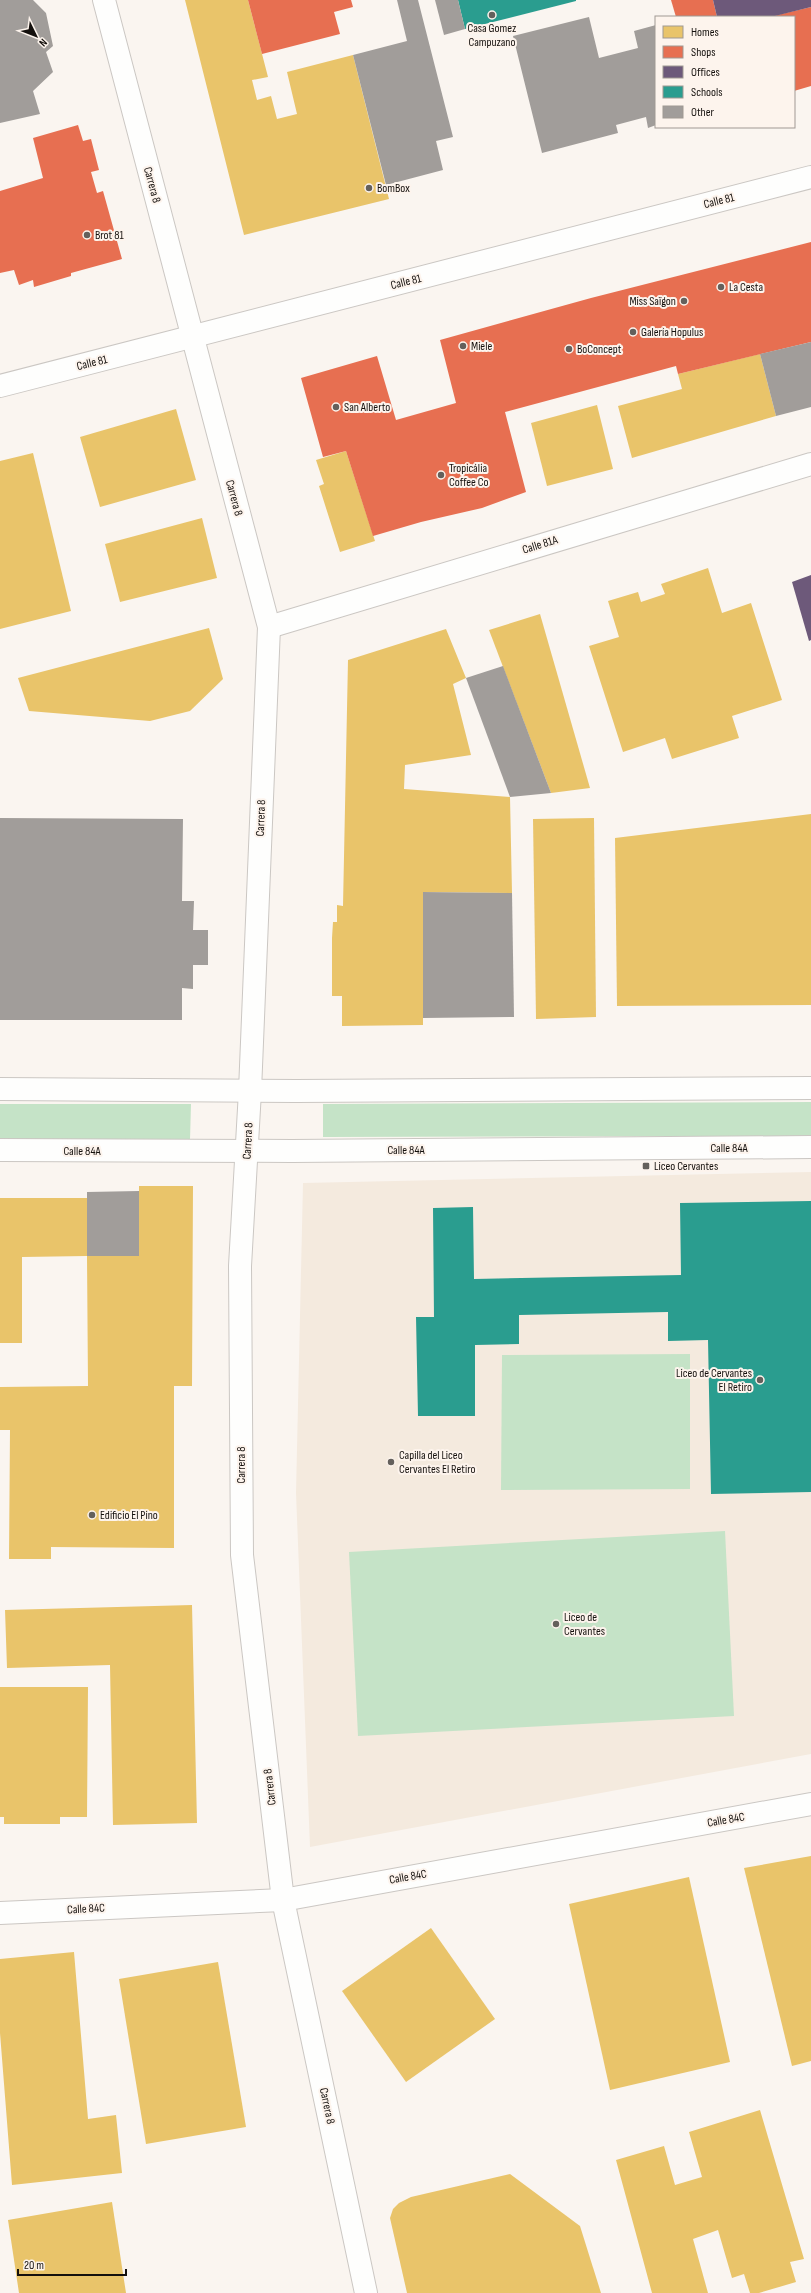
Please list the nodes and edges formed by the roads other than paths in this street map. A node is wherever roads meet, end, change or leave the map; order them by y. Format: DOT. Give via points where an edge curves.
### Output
graph roads {
  1 [pos="104,0"];
  2 [pos="811,177"];
  3 [pos="192,337"];
  4 [pos="0,386"];
  5 [pos="811,464"];
  6 [pos="269,627"];
  7 [pos="811,1088"];
  8 [pos="0,1089"];
  9 [pos="250,1091"];
  10 [pos="811,1147"];
  11 [pos="0,1150"];
  12 [pos="247,1151"];
  13 [pos="811,1804"];
  14 [pos="283,1900"];
  15 [pos="0,1913"];
  16 [pos="366,2293"];
  1 -- 3 [label="street, Carrera 8"];
  2 -- 3 [label="street, Calle 81"];
  3 -- 4 [label="street, Calle 81"];
  3 -- 6 [label="street, Carrera 8"];
  5 -- 6 [label="street, Calle 81A"];
  6 -- 9 [label="street, Carrera 8"];
  7 -- 9 [label="street"];
  8 -- 9 [label="street"];
  9 -- 12 [label="street, Carrera 8"];
  10 -- 12 [label="street, Calle 84A"];
  11 -- 12 [label="street, Calle 84A"];
  12 -- 14 [label="street, Carrera 8" via="240,1266 242,1555"];
  13 -- 14 [label="street, Calle 84C"];
  14 -- 15 [label="street, Calle 84C"];
  14 -- 16 [label="street, Carrera 8"];
}
